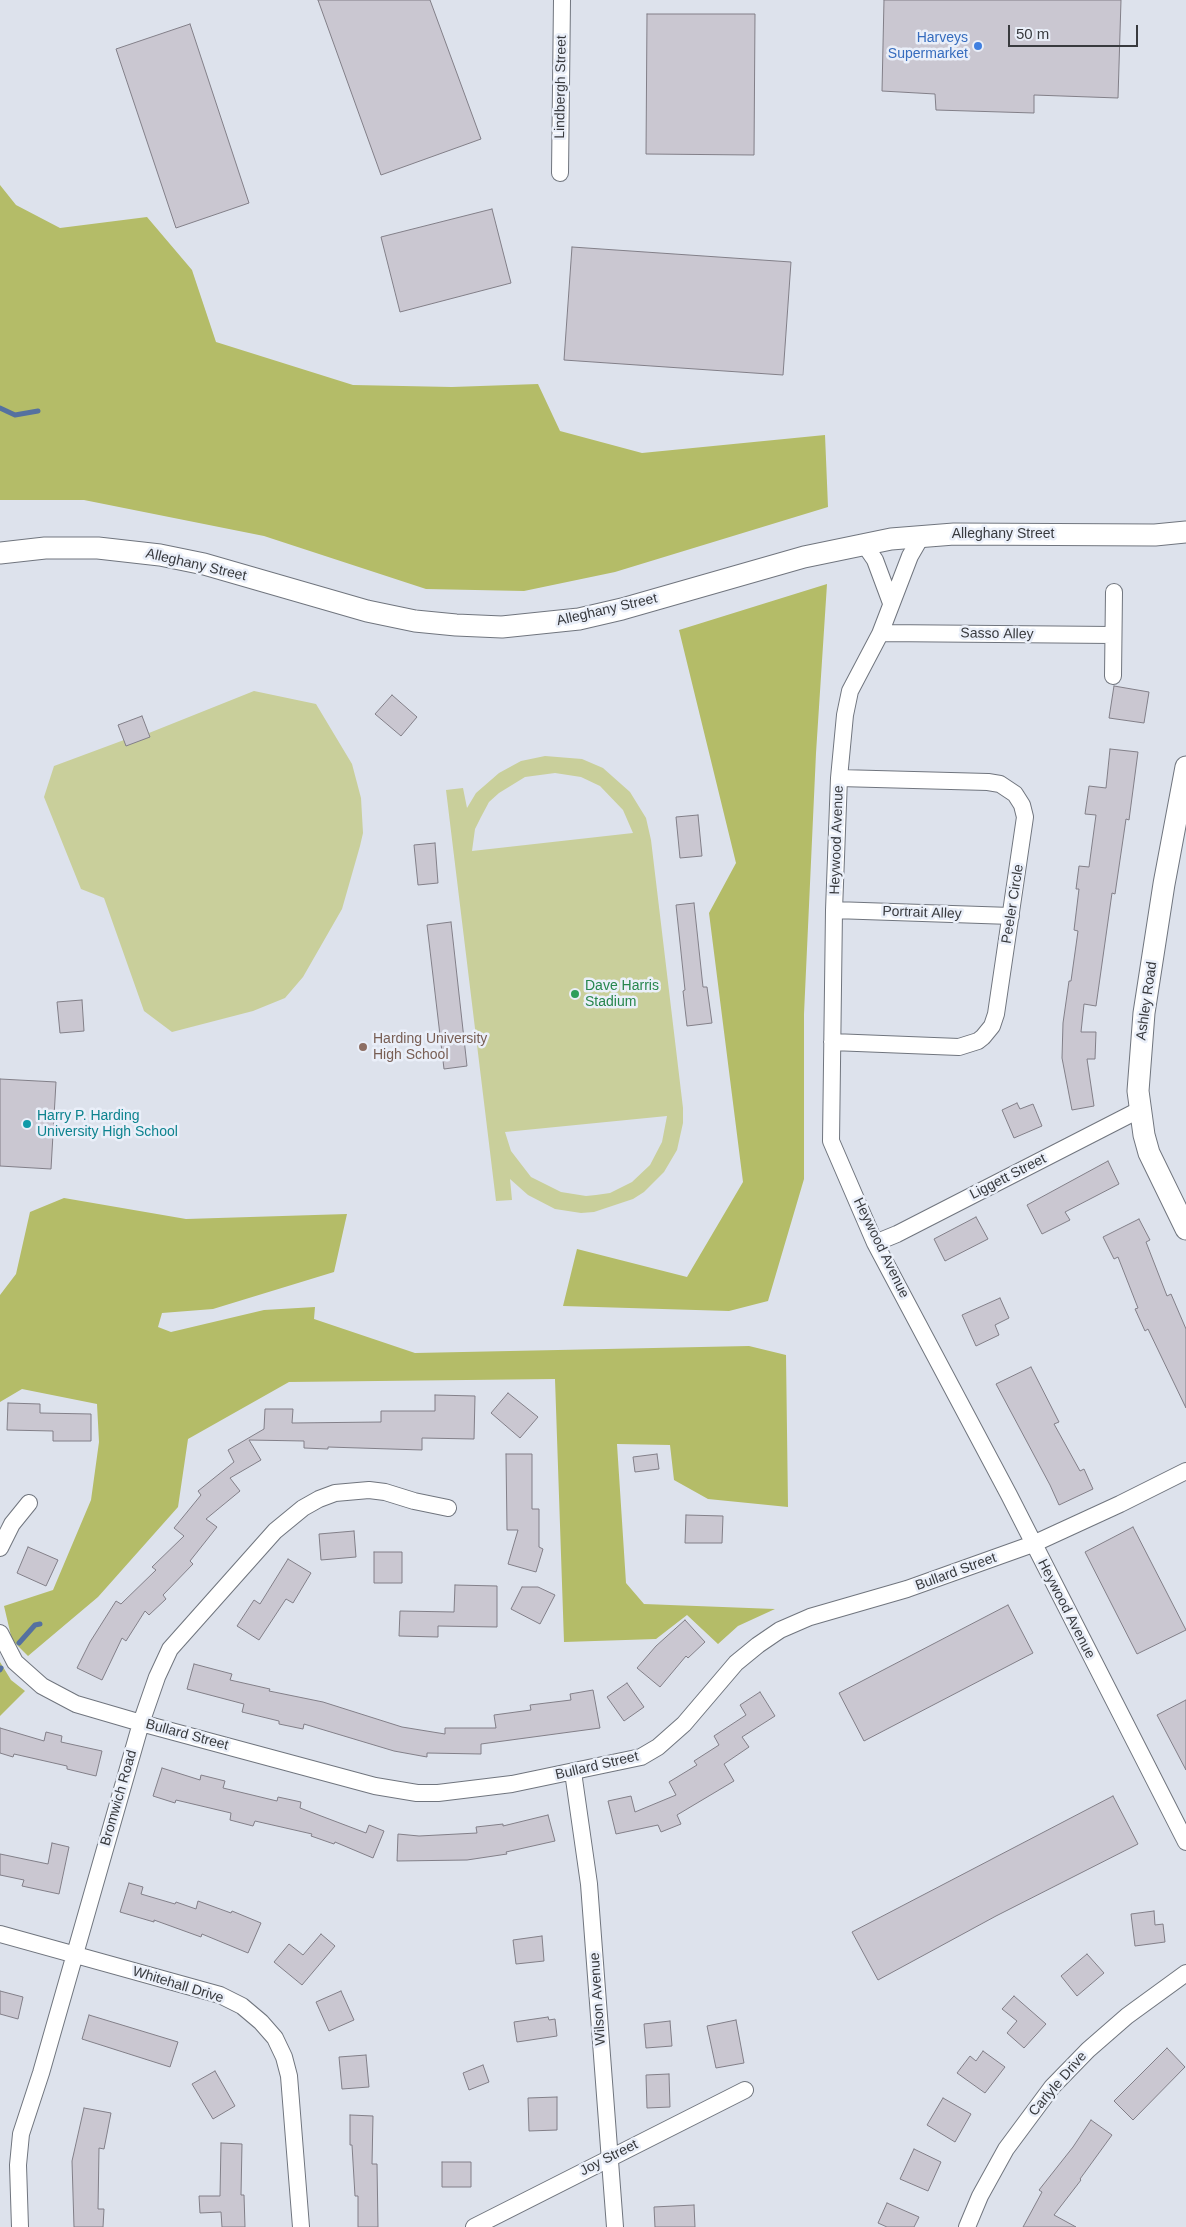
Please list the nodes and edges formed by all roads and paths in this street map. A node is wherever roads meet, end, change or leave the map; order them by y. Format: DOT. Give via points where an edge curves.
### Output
graph roads {
  1 [pos="562,0"];
  2 [pos="560,173"];
  3 [pos="1186,532"];
  4 [pos="921,536"];
  5 [pos="864,544"];
  6 [pos="0,553"];
  7 [pos="1114,592"];
  8 [pos="891,603"];
  9 [pos="881,633"];
  10 [pos="1113,636"];
  11 [pos="1113,676"];
  12 [pos="1186,767"];
  13 [pos="839,778"];
  14 [pos="834,910"];
  15 [pos="1011,916"];
  16 [pos="832,1042"];
  17 [pos="1140,1110"];
  18 [pos="1186,1229"];
  19 [pos="875,1243"];
  20 [pos="1186,1471"];
  21 [pos="29,1503"];
  22 [pos="448,1508"];
  23 [pos="1033,1544"];
  24 [pos="0,1548"];
  25 [pos="0,1633"];
  26 [pos="141,1723"];
  27 [pos="573,1772"];
  28 [pos="1186,1842"];
  29 [pos="0,1934"];
  30 [pos="75,1955"];
  31 [pos="1186,1973"];
  32 [pos="745,2090"];
  33 [pos="610,2158"];
  34 [pos="20,2227"];
  35 [pos="301,2227"];
  36 [pos="474,2227"];
  37 [pos="614,2227"];
  38 [pos="967,2227"];
  1 -- 2 [label="street, Lindbergh Street"];
  3 -- 4 [label="street, Alleghany Street" via="1155,535"];
  4 -- 5 [label="street, Alleghany Street"];
  4 -- 8 [label="street, Heywood Avenue"];
  5 -- 6 [label="street, Alleghany Street" via="804,557 579,620 502,627 415,621 367,611 204,564 160,555 98,548 45,548"];
  5 -- 8 [label="street" via="875,560"];
  7 -- 10 [label="street"];
  8 -- 9 [label="street, Heywood Avenue"];
  9 -- 10 [label="street, Sasso Alley"];
  9 -- 13 [label="street, Heywood Avenue" via="850,691"];
  10 -- 11 [label="street"];
  12 -- 17 [label="street, Ashley Road" via="1144,1013 1138,1074"];
  13 -- 14 [label="street, Heywood Avenue"];
  13 -- 15 [label="street, Peeler Circle" via="988,782 1010,790 1022,805 1026,817"];
  14 -- 15 [label="street, Portrait Alley"];
  14 -- 16 [label="street, Heywood Avenue"];
  15 -- 16 [label="street, Peeler Circle" via="996,1014 992,1026 978,1041 959,1046"];
  16 -- 19 [label="street, Heywood Avenue" via="831,1141"];
  17 -- 18 [label="street, Ashley Road" via="1149,1153"];
  17 -- 19 [label="street, Liggett Street"];
  19 -- 23 [label="street, Heywood Avenue"];
  20 -- 23 [label="street, Bullard Street"];
  21 -- 24 [label="street" via="12,1524"];
  22 -- 26 [label="street, Bromwich Road" via="369,1490 335,1493 303,1508 275,1531 170,1650"];
  23 -- 27 [label="street, Bullard Street" via="908,1589 810,1617 780,1630 736,1663 684,1724 658,1747 641,1757"];
  23 -- 28 [label="street, Heywood Avenue"];
  25 -- 26 [label="street, Bullard Street" via="15,1662 42,1686 76,1704"];
  26 -- 27 [label="street, Bullard Street" via="375,1786 417,1793 503,1785"];
  26 -- 30 [label="street, Bromwich Road"];
  27 -- 33 [label="street, Wilson Avenue" via="589,1884"];
  29 -- 30 [label="street, Whitehall Drive"];
  30 -- 34 [label="street, Bromwich Road" via="21,2134 18,2165"];
  30 -- 35 [label="street, Whitehall Drive" via="220,1995 242,2006 261,2022 284,2056 289,2076"];
  31 -- 38 [label="street, Carlyle Drive" via="1127,2016 1052,2087 1006,2149"];
  32 -- 33 [label="street, Joy Street"];
  33 -- 36 [label="street, Joy Street"];
  33 -- 37 [label="street, Wilson Avenue"];
}
